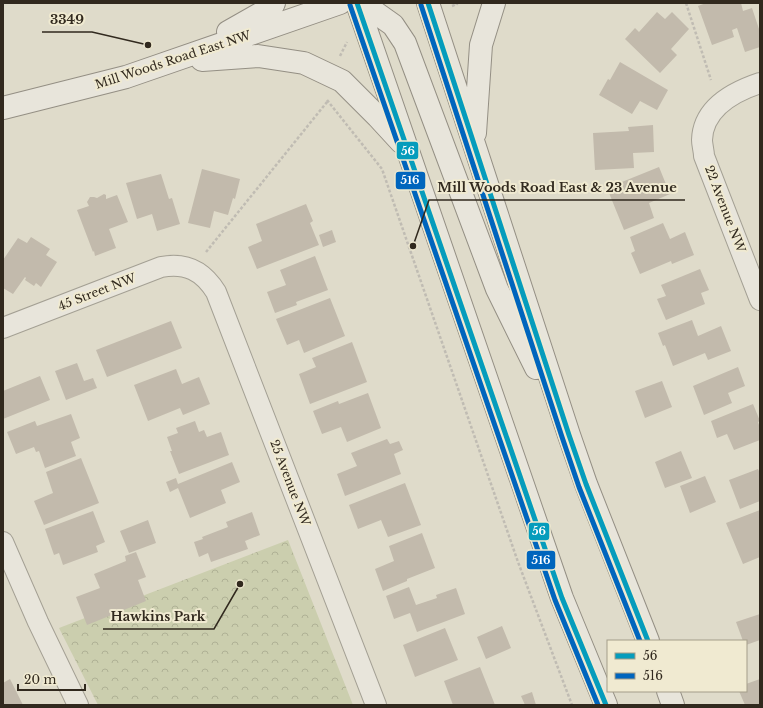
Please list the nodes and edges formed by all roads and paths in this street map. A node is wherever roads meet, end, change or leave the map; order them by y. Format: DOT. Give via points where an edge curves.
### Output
graph roads {
  1 [pos="274,3"];
  2 [pos="340,3"];
  3 [pos="357,3"];
  4 [pos="362,3"];
  5 [pos="428,3"];
  6 [pos="494,3"];
  7 [pos="686,3"];
  8 [pos="175,61"];
  9 [pos="711,80"];
  10 [pos="760,83"];
  11 [pos="3,108"];
  12 [pos="474,144"];
  13 [pos="414,168"];
  14 [pos="193,270"];
  15 [pos="760,300"];
  16 [pos="3,328"];
  17 [pos="569,436"];
  18 [pos="3,542"];
  19 [pos="648,640"];
  20 [pos="668,692"];
  21 [pos="78,705"];
  22 [pos="376,705"];
  23 [pos="572,705"];
  24 [pos="606,705"];
  25 [pos="673,705"];
  1 -- 8 [label="main road" via="272,7"];
  2 -- 8 [label="main road, Mill Woods Road East NW"];
  3 -- 13 [label="main road"];
  4 -- 17 [label="main road" via="393,25 405,43 497,289"];
  5 -- 12 [label="main road"];
  6 -- 12 [label="main road" via="481,45"];
  7 -- 9 [label="path"];
  8 -- 11 [label="main road, Mill Woods Road East NW" via="126,77"];
  8 -- 13 [label="main road" via="258,56 304,63 342,81 400,141"];
  10 -- 15 [label="street, 22 Avenue NW" via="742,89 717,106 704,127 702,141 704,156"];
  12 -- 17 [label="main road"];
  13 -- 24 [label="main road" via="562,598"];
  14 -- 16 [label="street, 45 Street NW" via="184,266 162,267"];
  14 -- 22 [label="street, 25 Avenue NW" via="203,275 216,292"];
  14 -- 23 [label="path" via="328,102 382,169 518,562"];
  17 -- 19 [label="main road"];
  18 -- 21 [label="street"];
  20 -- 25 [label="main road"];
}
